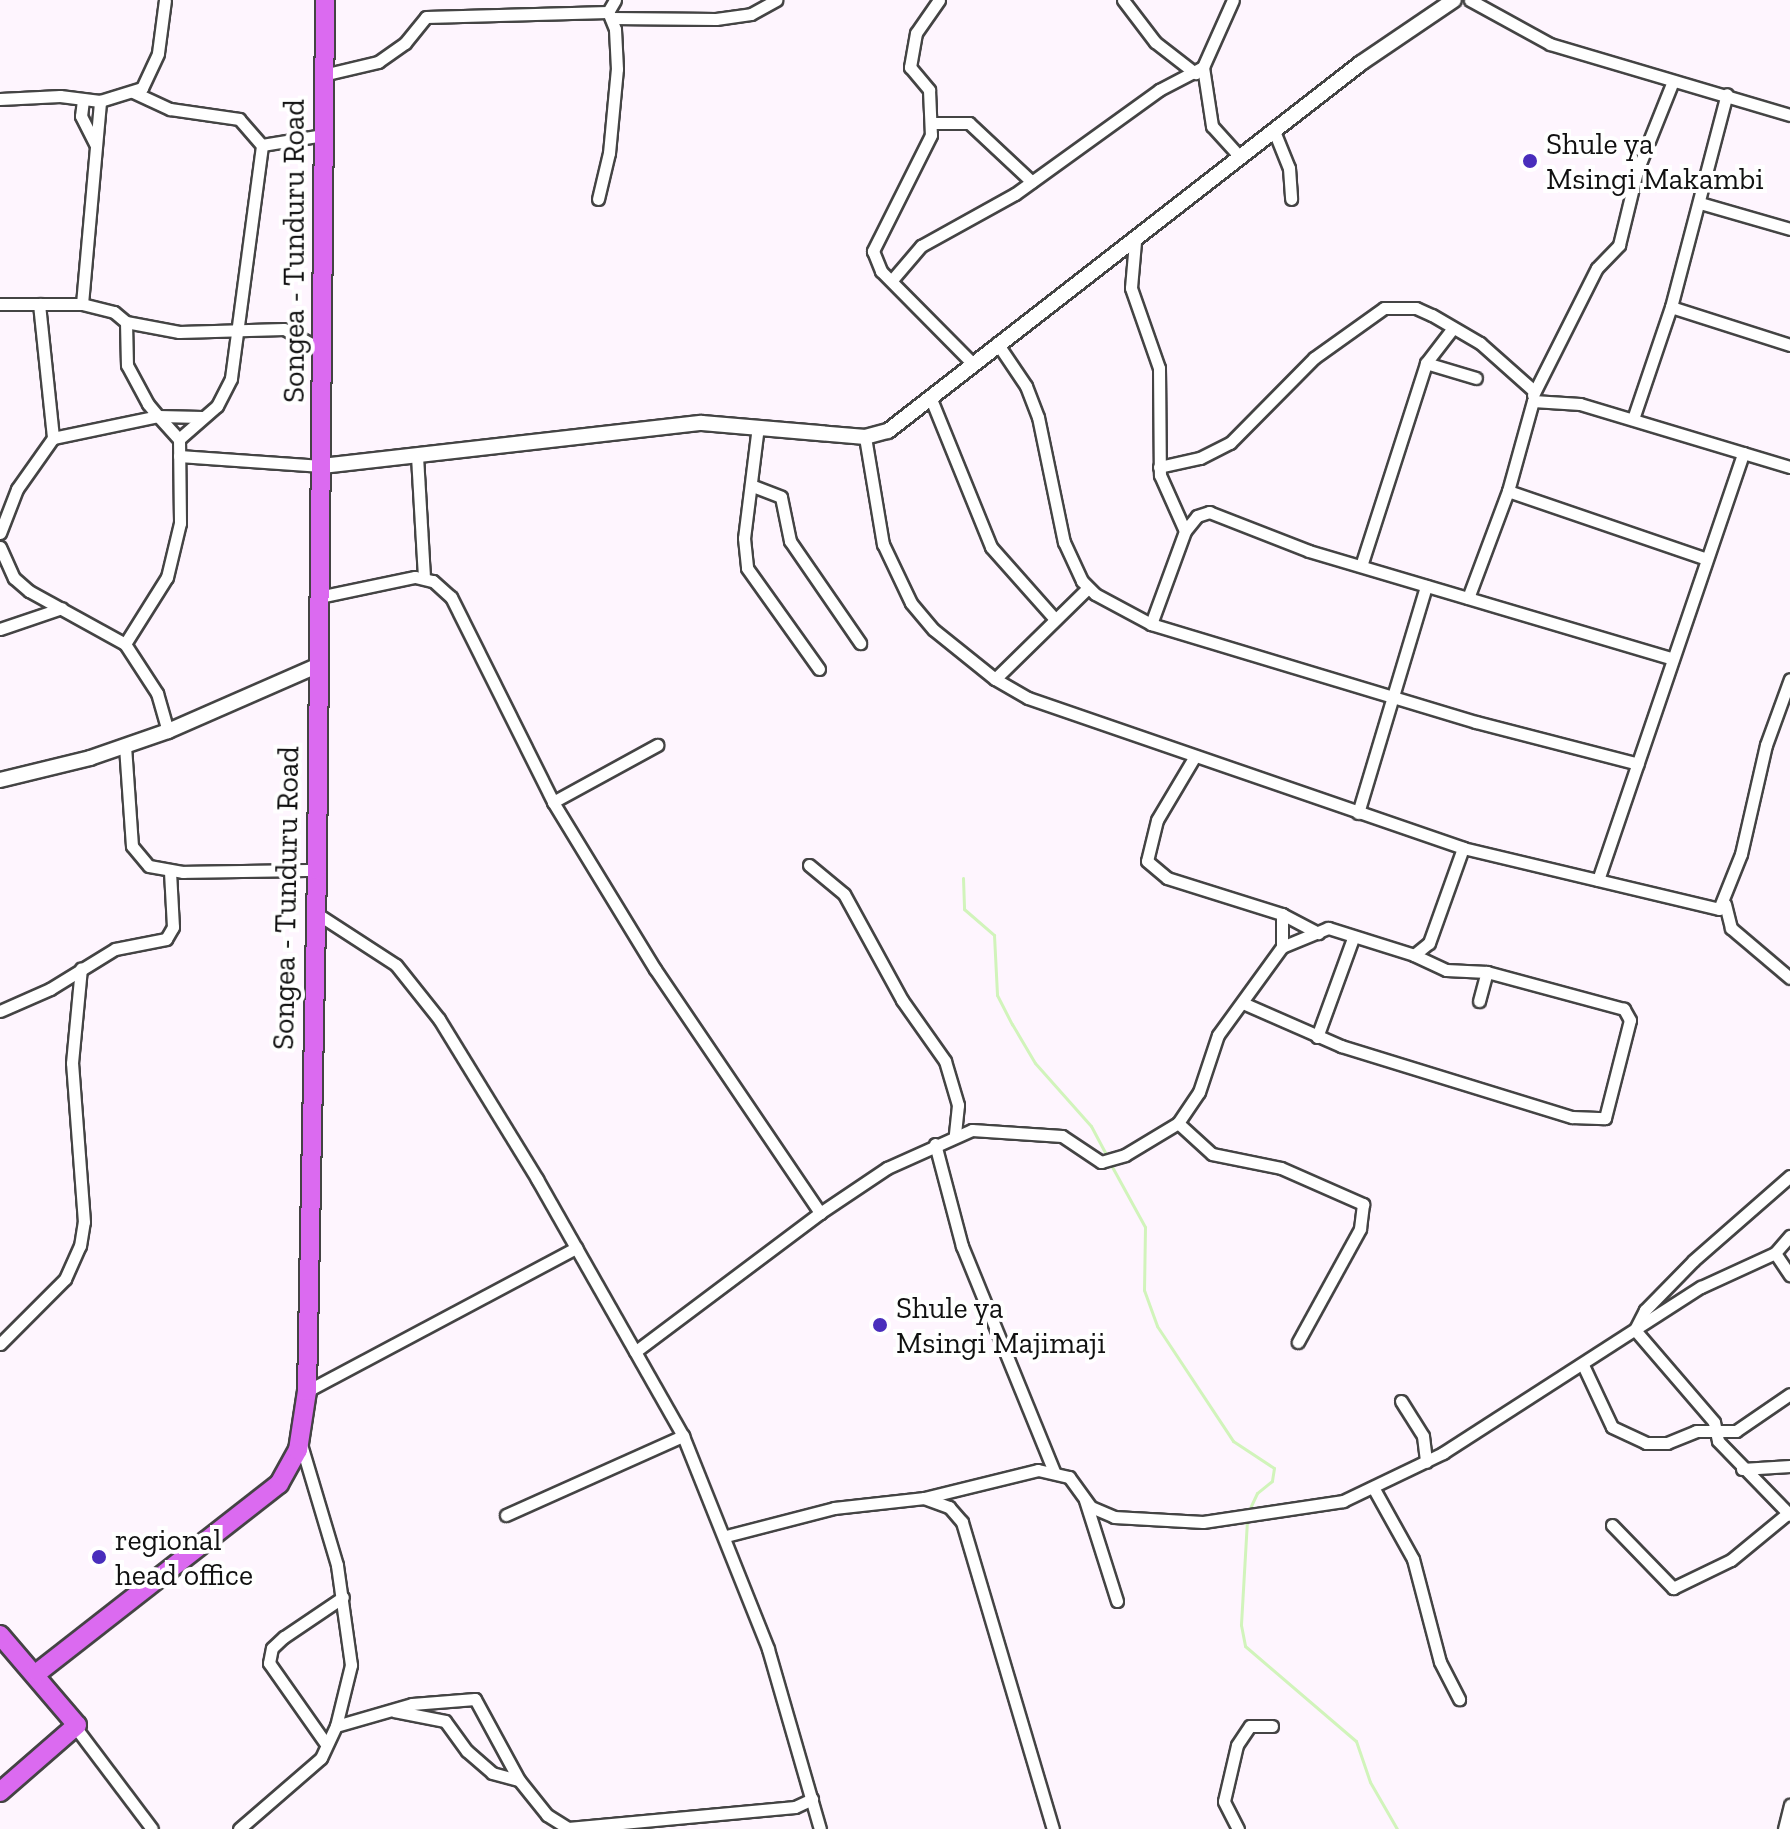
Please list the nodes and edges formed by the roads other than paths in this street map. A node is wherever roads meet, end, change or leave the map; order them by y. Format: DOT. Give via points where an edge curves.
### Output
graph roads {
  1 [pos="165,0"];
  2 [pos="325,0"];
  3 [pos="615,0"];
  4 [pos="776,0"];
  5 [pos="939,0"];
  6 [pos="1123,0"];
  7 [pos="1233,0"];
  8 [pos="1470,0"];
  9 [pos="1448,2"];
  10 [pos="610,15"];
  11 [pos="1199,70"];
  12 [pos="323,75"];
  13 [pos="1673,81"];
  14 [pos="133,92"];
  15 [pos="1727,94"];
  16 [pos="0,99"];
  17 [pos="83,100"];
  18 [pos="100,101"];
  19 [pos="1790,115"];
  20 [pos="934,123"];
  21 [pos="1274,131"];
  22 [pos="323,135"];
  23 [pos="96,145"];
  24 [pos="262,145"];
  25 [pos="1240,157"];
  26 [pos="1032,182"];
  27 [pos="598,199"];
  28 [pos="1291,199"];
  29 [pos="1700,203"];
  30 [pos="1790,229"];
  31 [pos="1135,242"];
  32 [pos="892,280"];
  33 [pos="0,304"];
  34 [pos="39,304"];
  35 [pos="82,304"];
  36 [pos="1671,307"];
  37 [pos="126,322"];
  38 [pos="1453,328"];
  39 [pos="238,330"];
  40 [pos="997,343"];
  41 [pos="1790,345"];
  42 [pos="321,349"];
  43 [pos="972,363"];
  44 [pos="1426,363"];
  45 [pos="1476,378"];
  46 [pos="1533,396"];
  47 [pos="931,399"];
  48 [pos="158,416"];
  49 [pos="204,417"];
  50 [pos="1633,419"];
  51 [pos="758,426"];
  52 [pos="865,437"];
  53 [pos="53,438"];
  54 [pos="179,439"];
  55 [pos="1743,453"];
  56 [pos="179,456"];
  57 [pos="417,456"];
  58 [pos="322,466"];
  59 [pos="1159,467"];
  60 [pos="1790,467"];
  61 [pos="753,486"];
  62 [pos="1508,491"];
  63 [pos="1185,531"];
  64 [pos="0,533"];
  65 [pos="0,547"];
  66 [pos="1704,558"];
  67 [pos="1361,566"];
  68 [pos="424,578"];
  69 [pos="1426,586"];
  70 [pos="1088,588"];
  71 [pos="319,597"];
  72 [pos="1468,598"];
  73 [pos="62,608"];
  74 [pos="1055,619"];
  75 [pos="1151,624"];
  76 [pos="0,629"];
  77 [pos="860,643"];
  78 [pos="125,644"];
  79 [pos="1670,658"];
  80 [pos="317,666"];
  81 [pos="819,669"];
  82 [pos="995,679"];
  83 [pos="1790,679"];
  84 [pos="1394,695"];
  85 [pos="168,731"];
  86 [pos="657,745"];
  87 [pos="125,746"];
  88 [pos="1195,756"];
  89 [pos="1638,764"];
  90 [pos="0,780"];
  91 [pos="553,802"];
  92 [pos="1358,813"];
  93 [pos="1463,848"];
  94 [pos="809,865"];
  95 [pos="317,870"];
  96 [pos="170,871"];
  97 [pos="1598,880"];
  98 [pos="1725,904"];
  99 [pos="316,913"];
  100 [pos="1282,914"];
  101 [pos="1318,933"];
  102 [pos="1353,938"];
  103 [pos="1429,943"];
  104 [pos="1282,947"];
  105 [pos="1414,955"];
  106 [pos="81,968"];
  107 [pos="1446,970"];
  108 [pos="1487,972"];
  109 [pos="1790,978"];
  110 [pos="1479,1001"];
  111 [pos="1245,1004"];
  112 [pos="0,1011"];
  113 [pos="1317,1037"];
  114 [pos="1178,1123"];
  115 [pos="955,1135"];
  116 [pos="935,1144"];
  117 [pos="1790,1176"];
  118 [pos="820,1213"];
  119 [pos="1790,1236"];
  120 [pos="576,1248"];
  121 [pos="1775,1253"];
  122 [pos="1790,1275"];
  123 [pos="1635,1330"];
  124 [pos="1298,1342"];
  125 [pos="0,1344"];
  126 [pos="635,1352"];
  127 [pos="1583,1365"];
  128 [pos="307,1391"];
  129 [pos="1790,1394"];
  130 [pos="1401,1401"];
  131 [pos="1714,1430"];
  132 [pos="683,1436"];
  133 [pos="300,1440"];
  134 [pos="1426,1462"];
  135 [pos="1790,1466"];
  136 [pos="1742,1469"];
  137 [pos="1054,1471"];
  138 [pos="1374,1489"];
  139 [pos="924,1498"];
  140 [pos="1085,1500"];
  141 [pos="1789,1514"];
  142 [pos="506,1515"];
  143 [pos="1612,1525"];
  144 [pos="726,1536"];
  145 [pos="343,1597"];
  146 [pos="1117,1601"];
  147 [pos="0,1635"];
  148 [pos="37,1673"];
  149 [pos="1459,1699"];
  150 [pos="390,1710"];
  151 [pos="336,1726"];
  152 [pos="1272,1726"];
  153 [pos="76,1728"];
  154 [pos="326,1744"];
  155 [pos="519,1780"];
  156 [pos="0,1792"];
  157 [pos="812,1799"];
  158 [pos="1790,1805"];
  159 [pos="152,1829"];
  160 [pos="239,1829"];
  161 [pos="820,1829"];
  162 [pos="1053,1829"];
  163 [pos="1238,1829"];
  164 [pos="1784,1829"];
  1 -- 14 [label="street" via="149,79"];
  2 -- 12 [label="highway, Songea - Tunduru Road"];
  3 -- 10 [label="street"];
  4 -- 10 [label="street" via="751,14 716,19"];
  5 -- 20 [label="street" via="916,33 910,67 929,90"];
  6 -- 11 [label="street" via="1155,42"];
  7 -- 11 [label="street"];
  8 -- 13 [label="street" via="1550,44"];
  9 -- 21 [label="street"];
  10 -- 12 [label="street" via="426,17 405,43 378,62"];
  10 -- 27 [label="street" via="617,69 609,153"];
  11 -- 25 [label="street" via="1212,126"];
  11 -- 26 [label="street" via="1159,90"];
  12 -- 22 [label="highway, Songea - Tunduru Road"];
  13 -- 15 [label="street"];
  13 -- 46 [label="street" via="1630,194 1619,245 1597,268"];
  14 -- 18 [label="street"];
  14 -- 24 [label="street" via="170,109 239,119"];
  15 -- 19 [label="street"];
  15 -- 29 [label="street"];
  16 -- 17 [label="street"];
  17 -- 18 [label="street"];
  17 -- 23 [label="street" via="81,116"];
  18 -- 23 [label="street"];
  20 -- 26 [label="street" via="969,123"];
  20 -- 32 [label="street" via="927,146 875,239 875,262"];
  21 -- 25 [label="street"];
  21 -- 28 [label="street" via="1289,168"];
  22 -- 24 [label="street"];
  22 -- 42 [label="highway, Songea - Tunduru Road"];
  23 -- 35 [label="street"];
  24 -- 39 [label="street"];
  25 -- 31 [label="street"];
  26 -- 32 [label="street" via="921,246"];
  29 -- 30 [label="street"];
  29 -- 36 [label="street"];
  31 -- 40 [label="street"];
  31 -- 59 [label="street" via="1131,288 1159,368"];
  32 -- 43 [label="street"];
  33 -- 34 [label="street"];
  34 -- 35 [label="street"];
  34 -- 53 [label="street" via="44,395"];
  35 -- 37 [label="street" via="114,312"];
  36 -- 41 [label="street"];
  36 -- 50 [label="street"];
  37 -- 39 [label="street" via="179,332"];
  37 -- 48 [label="street" via="127,365"];
  38 -- 44 [label="street"];
  38 -- 46 [label="street" via="1502,359"];
  38 -- 59 [label="street" via="1416,308 1384,308 1314,358 1230,443 1200,458"];
  39 -- 42 [label="street" via="284,329"];
  39 -- 49 [label="street" via="225,394"];
  40 -- 43 [label="street"];
  40 -- 70 [label="street" via="1026,386 1038,417 1064,542"];
  42 -- 58 [label="highway, Songea - Tunduru Road"];
  43 -- 47 [label="street"];
  44 -- 45 [label="street"];
  44 -- 67 [label="street"];
  46 -- 50 [label="street"];
  46 -- 62 [label="street"];
  47 -- 52 [label="street" via="888,431"];
  47 -- 74 [label="street" via="991,547"];
  48 -- 49 [label="street"];
  48 -- 53 [label="street"];
  48 -- 54 [label="street"];
  49 -- 54 [label="street"];
  50 -- 55 [label="street"];
  51 -- 52 [label="street"];
  51 -- 57 [label="street" via="652,427"];
  51 -- 61 [label="street"];
  52 -- 82 [label="street" via="883,544 911,603 934,630"];
  53 -- 64 [label="street" via="17,489"];
  54 -- 56 [label="street"];
  55 -- 60 [label="street"];
  55 -- 66 [label="street"];
  56 -- 58 [label="street"];
  56 -- 78 [label="street" via="180,523 174,560"];
  57 -- 58 [label="street"];
  57 -- 68 [label="street"];
  58 -- 71 [label="highway, Songea - Tunduru Road"];
  59 -- 63 [label="street" via="1165,493"];
  61 -- 77 [label="street" via="781,497 790,541"];
  61 -- 81 [label="street" via="744,538 747,568"];
  62 -- 66 [label="street"];
  62 -- 72 [label="street"];
  63 -- 67 [label="street" via="1197,516 1220,514 1273,538"];
  63 -- 75 [label="street"];
  65 -- 73 [label="street" via="19,584"];
  66 -- 79 [label="street"];
  67 -- 69 [label="street"];
  68 -- 71 [label="street" via="403,577"];
  68 -- 91 [label="street" via="451,597 465,620"];
  69 -- 72 [label="street"];
  69 -- 84 [label="street"];
  70 -- 74 [label="street"];
  70 -- 75 [label="street"];
  71 -- 80 [label="highway, Songea - Tunduru Road"];
  72 -- 79 [label="street"];
  73 -- 76 [label="street"];
  73 -- 78 [label="street"];
  74 -- 82 [label="street"];
  75 -- 84 [label="street"];
  78 -- 85 [label="street" via="157,693"];
  79 -- 89 [label="street"];
  80 -- 85 [label="street"];
  80 -- 95 [label="highway, Songea - Tunduru Road"];
  82 -- 88 [label="street" via="1028,698"];
  83 -- 98 [label="street" via="1766,745"];
  84 -- 89 [label="street"];
  84 -- 92 [label="street"];
  85 -- 87 [label="street"];
  86 -- 91 [label="street"];
  87 -- 90 [label="street"];
  87 -- 96 [label="street" via="135,854 149,866"];
  88 -- 92 [label="street"];
  88 -- 100 [label="street" via="1157,820 1147,861 1182,884"];
  89 -- 97 [label="street"];
  91 -- 118 [label="street" via="655,969 700,1027"];
  92 -- 93 [label="street"];
  93 -- 97 [label="street"];
  93 -- 103 [label="street"];
  94 -- 115 [label="street" via="844,894 902,1000 945,1061 958,1105"];
  95 -- 96 [label="street"];
  95 -- 99 [label="highway, Songea - Tunduru Road"];
  96 -- 106 [label="street" via="173,927 166,939 115,949"];
  97 -- 98 [label="street" via="1712,911"];
  98 -- 109 [label="street" via="1731,928"];
  99 -- 120 [label="street" via="396,965 439,1019"];
  99 -- 128 [label="highway, Songea - Tunduru Road"];
  100 -- 101 [label="street"];
  100 -- 104 [label="street"];
  101 -- 102 [label="street" via="1328,928"];
  101 -- 104 [label="street"];
  102 -- 105 [label="street"];
  102 -- 113 [label="street"];
  103 -- 105 [label="street"];
  103 -- 107 [label="street"];
  104 -- 111 [label="street"];
  105 -- 107 [label="street"];
  106 -- 112 [label="street"];
  106 -- 125 [label="street" via="72,1063 84,1222 80,1246 65,1279"];
  107 -- 108 [label="street"];
  108 -- 110 [label="street"];
  108 -- 113 [label="street" via="1614,1003 1628,1013 1615,1096 1605,1118 1572,1117"];
  111 -- 113 [label="street"];
  111 -- 114 [label="street" via="1218,1035 1199,1092"];
  114 -- 115 [label="street" via="1108,1160 1062,1136 988,1129"];
  114 -- 124 [label="street" via="1212,1154 1281,1168 1363,1204 1360,1229"];
  115 -- 116 [label="street"];
  116 -- 118 [label="street" via="887,1168"];
  116 -- 137 [label="street" via="962,1246"];
  117 -- 123 [label="street" via="1693,1261 1645,1310"];
  118 -- 126 [label="street"];
  119 -- 121 [label="street"];
  120 -- 126 [label="street"];
  120 -- 128 [label="street"];
  121 -- 122 [label="street"];
  121 -- 123 [label="street" via="1701,1287"];
  123 -- 127 [label="street"];
  123 -- 131 [label="street" via="1687,1388"];
  126 -- 132 [label="street"];
  127 -- 131 [label="street" via="1603,1414 1625,1437 1667,1443"];
  127 -- 134 [label="street"];
  128 -- 133 [label="highway, Songea - Tunduru Road"];
  129 -- 131 [label="street" via="1749,1424"];
  130 -- 134 [label="street" via="1423,1436"];
  131 -- 136 [label="street"];
  132 -- 142 [label="street"];
  132 -- 144 [label="street"];
  133 -- 145 [label="street"];
  133 -- 148 [label="highway, Songea - Tunduru Road" via="295,1463 279,1484"];
  134 -- 138 [label="street"];
  135 -- 136 [label="street"];
  136 -- 141 [label="street"];
  137 -- 139 [label="street" via="1038,1470"];
  137 -- 140 [label="street" via="1077,1484"];
  138 -- 140 [label="street" via="1343,1501 1227,1519 1114,1517"];
  138 -- 149 [label="street" via="1413,1559 1440,1662"];
  139 -- 144 [label="street" via="834,1508"];
  139 -- 162 [label="street" via="949,1507 962,1522"];
  140 -- 146 [label="street"];
  141 -- 143 [label="street" via="1731,1560 1673,1588"];
  144 -- 157 [label="street" via="777,1677"];
  145 -- 151 [label="street" via="351,1665"];
  145 -- 154 [label="street" via="278,1643 269,1663"];
  147 -- 148 [label="highway"];
  148 -- 153 [label="highway"];
  150 -- 151 [label="street"];
  150 -- 155 [label="street" via="445,1721 492,1773"];
  150 -- 155 [label="street" via="475,1699"];
  151 -- 154 [label="street"];
  152 -- 163 [label="street" via="1250,1726 1237,1745 1224,1801"];
  153 -- 156 [label="highway"];
  153 -- 159 [label="street"];
  154 -- 160 [label="street" via="308,1774"];
  155 -- 157 [label="street" via="547,1815 568,1828 795,1807"];
  157 -- 161 [label="street"];
  158 -- 164 [label="street"];
}
